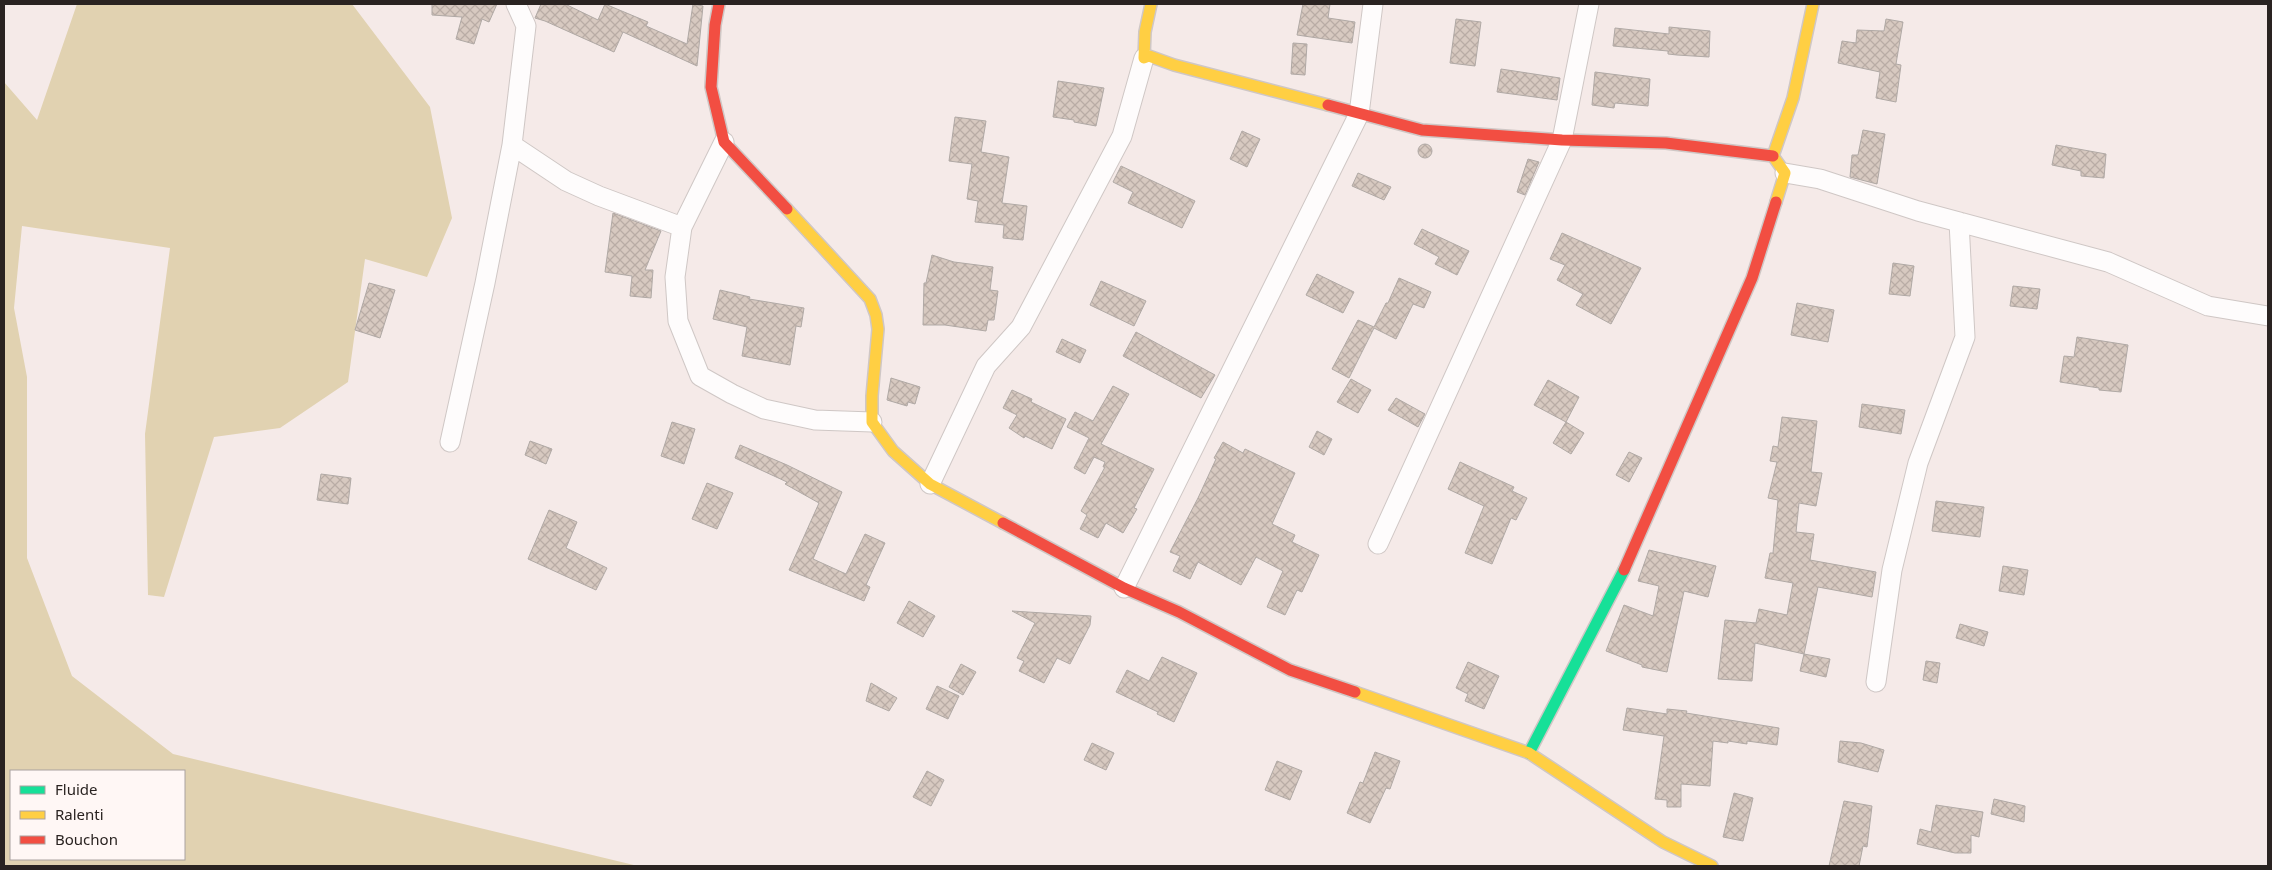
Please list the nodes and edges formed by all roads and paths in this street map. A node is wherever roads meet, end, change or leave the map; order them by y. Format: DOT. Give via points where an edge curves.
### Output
graph roads {
  1 [pos="516,4"];
  2 [pos="719,4"];
  3 [pos="1151,4"];
  4 [pos="1372,4"];
  5 [pos="1589,4"];
  6 [pos="1813,4"];
  7 [pos="1144,58"];
  8 [pos="1359,114"];
  9 [pos="1562,140"];
  10 [pos="724,142"];
  11 [pos="512,144"];
  12 [pos="1773,156"];
  13 [pos="1785,173"];
  14 [pos="1959,222"];
  15 [pos="682,227"];
  16 [pos="2268,316"];
  17 [pos="872,422"];
  18 [pos="450,442"];
  19 [pos="930,484"];
  20 [pos="1378,544"];
  21 [pos="1124,588"];
  22 [pos="1876,682"];
  23 [pos="1529,753"];
  24 [pos="1712,866"];
  1 -- 11 [label="street" via="526,26"];
  2 -- 10 [label="street" via="711,87"];
  3 -- 7 [label="street"];
  4 -- 8 [label="street"];
  5 -- 9 [label="street"];
  6 -- 12 [label="street" via="1793,98"];
  7 -- 8 [label="street" via="1149,56"];
  7 -- 19 [label="street" via="1122,136 1020,327 986,366"];
  8 -- 9 [label="street" via="1422,130"];
  8 -- 21 [label="street"];
  9 -- 12 [label="street" via="1666,143"];
  9 -- 20 [label="street"];
  10 -- 15 [label="street"];
  10 -- 17 [label="street" via="870,299 878,329"];
  11 -- 15 [label="street" via="566,181"];
  11 -- 18 [label="street"];
  12 -- 13 [label="street"];
  13 -- 14 [label="street" via="1820,179"];
  13 -- 23 [label="street" via="1752,278 1721,351 1615,589"];
  14 -- 16 [label="street" via="2108,262 2208,306"];
  14 -- 22 [label="street" via="1965,337 1918,463 1892,570"];
  15 -- 17 [label="street" via="675,277 678,321 700,376 764,409 814,420"];
  17 -- 19 [label="street" via="893,451"];
  19 -- 21 [label="street"];
  21 -- 23 [label="street" via="1179,612 1290,670"];
  23 -- 24 [label="street" via="1663,842"];
}
